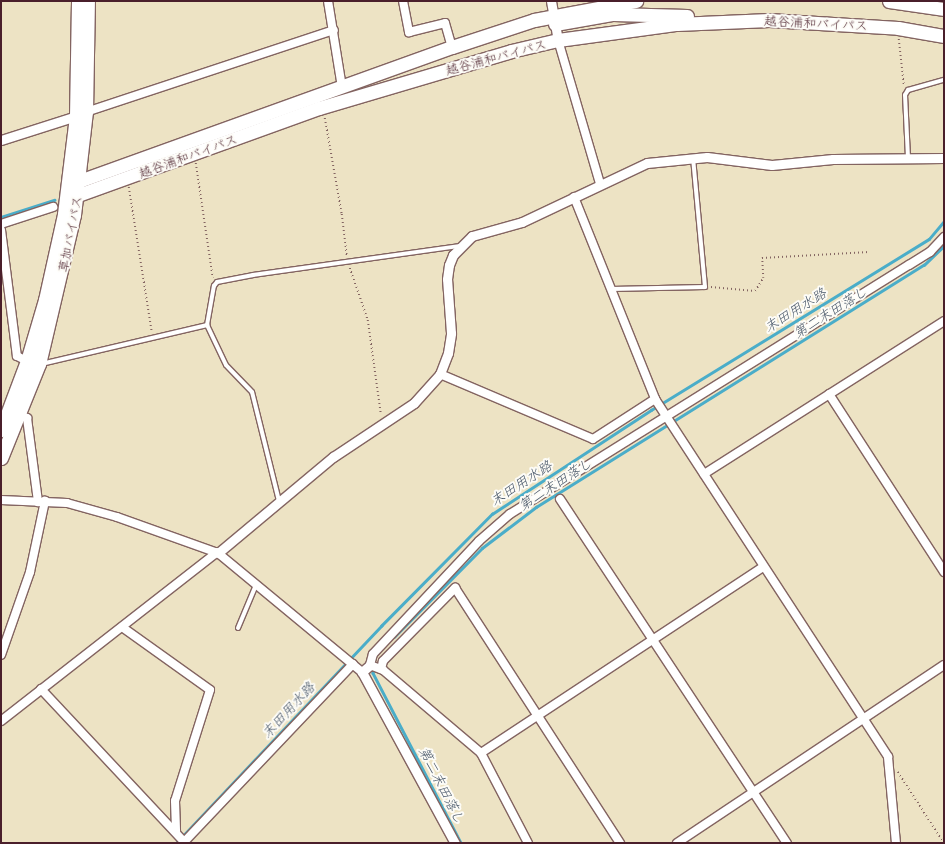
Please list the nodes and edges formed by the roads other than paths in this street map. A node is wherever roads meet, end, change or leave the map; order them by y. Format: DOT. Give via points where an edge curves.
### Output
graph roads {
  1 [pos="78,1"];
  2 [pos="88,1"];
  3 [pos="328,1"];
  4 [pos="403,1"];
  5 [pos="551,1"];
  6 [pos="636,1"];
  7 [pos="889,1"];
  8 [pos="944,9"];
  9 [pos="555,20"];
  10 [pos="716,22"];
  11 [pos="334,30"];
  12 [pos="944,36"];
  13 [pos="558,40"];
  14 [pos="452,46"];
  15 [pos="944,80"];
  16 [pos="342,87"];
  17 [pos="81,114"];
  18 [pos="1,140"];
  19 [pos="693,158"];
  20 [pos="908,158"];
  21 [pos="944,158"];
  22 [pos="74,183"];
  23 [pos="600,184"];
  24 [pos="72,197"];
  25 [pos="574,197"];
  26 [pos="53,208"];
  27 [pos="1,224"];
  28 [pos="1,230"];
  29 [pos="944,237"];
  30 [pos="462,246"];
  31 [pos="611,289"];
  32 [pos="944,321"];
  33 [pos="207,325"];
  34 [pos="33,363"];
  35 [pos="440,374"];
  36 [pos="829,394"];
  37 [pos="655,399"];
  38 [pos="20,415"];
  39 [pos="667,417"];
  40 [pos="1,430"];
  41 [pos="1,458"];
  42 [pos="704,474"];
  43 [pos="560,499"];
  44 [pos="1,500"];
  45 [pos="42,501"];
  46 [pos="280,503"];
  47 [pos="218,552"];
  48 [pos="763,567"];
  49 [pos="944,572"];
  50 [pos="256,585"];
  51 [pos="122,627"];
  52 [pos="238,628"];
  53 [pos="652,640"];
  54 [pos="1,655"];
  55 [pos="353,664"];
  56 [pos="370,665"];
  57 [pos="944,665"];
  58 [pos="380,669"];
  59 [pos="362,672"];
  60 [pos="41,689"];
  61 [pos="538,714"];
  62 [pos="864,719"];
  63 [pos="1,721"];
  64 [pos="481,753"];
  65 [pos="753,792"];
  66 [pos="176,832"];
  67 [pos="185,842"];
  68 [pos="455,843"];
  69 [pos="528,843"];
  70 [pos="620,843"];
  71 [pos="677,843"];
  72 [pos="786,843"];
  73 [pos="896,843"];
  1 -- 17 [label="highway, 草加バイパス"];
  2 -- 17 [label="highway, 草加バイパス"];
  3 -- 11 [label="street"];
  4 -- 14 [label="street" via="409,32 445,23"];
  5 -- 9 [label="street"];
  6 -- 9 [label="highway, 越谷浦和バイパス"];
  7 -- 8 [label="highway"];
  9 -- 10 [label="highway" via="613,14 707,17"];
  9 -- 13 [label="street"];
  9 -- 14 [label="highway, 越谷浦和バイパス"];
  10 -- 12 [label="highway, 越谷浦和バイパス" via="785,20 898,28"];
  10 -- 13 [label="highway, 越谷浦和バイパス" via="616,31"];
  11 -- 16 [label="street"];
  11 -- 17 [label="street"];
  13 -- 23 [label="street"];
  13 -- 24 [label="highway, 越谷浦和バイパス" via="511,51 319,108"];
  14 -- 16 [label="highway, 越谷浦和バイパス"];
  15 -- 20 [label="lane" via="908,90 905,95"];
  16 -- 22 [label="highway, 越谷浦和バイパス"];
  17 -- 18 [label="street"];
  17 -- 22 [label="highway, 草加バイパス"];
  19 -- 20 [label="street" via="707,157 772,165 833,159"];
  19 -- 23 [label="street" via="648,163"];
  19 -- 31 [label="lane" via="705,287"];
  20 -- 21 [label="street"];
  22 -- 24 [label="highway, 草加バイパス"];
  23 -- 25 [label="street"];
  24 -- 34 [label="highway, 草加バイパス" via="45,300"];
  25 -- 30 [label="street" via="522,222 472,236"];
  25 -- 31 [label="street"];
  26 -- 27 [label="street"];
  28 -- 34 [label="street" via="17,356"];
  29 -- 39 [label="street" via="919,258"];
  30 -- 33 [label="lane" via="217,282 214,286"];
  30 -- 35 [label="street" via="453,255 447,273 451,333 448,353"];
  31 -- 37 [label="street"];
  32 -- 36 [label="street"];
  33 -- 34 [label="lane"];
  33 -- 46 [label="lane" via="226,365 252,392"];
  34 -- 38 [label="highway, 草加バイパス"];
  34 -- 40 [label="highway, 草加バイパス"];
  35 -- 37 [label="street" via="594,439"];
  35 -- 46 [label="street" via="414,403 333,457"];
  36 -- 42 [label="street"];
  36 -- 49 [label="street"];
  37 -- 39 [label="street"];
  38 -- 41 [label="highway, 草加バイパス"];
  38 -- 45 [label="street" via="27,418"];
  39 -- 42 [label="street"];
  39 -- 56 [label="street" via="510,514 479,541 373,654"];
  42 -- 48 [label="street"];
  43 -- 53 [label="street"];
  44 -- 45 [label="street"];
  45 -- 47 [label="street" via="67,502 117,516"];
  45 -- 54 [label="street" via="30,572"];
  46 -- 47 [label="street"];
  47 -- 50 [label="street"];
  47 -- 51 [label="street"];
  48 -- 53 [label="street"];
  48 -- 62 [label="street"];
  50 -- 52 [label="lane"];
  50 -- 55 [label="street"];
  51 -- 60 [label="street"];
  51 -- 66 [label="street" via="210,690 175,801"];
  53 -- 61 [label="street"];
  53 -- 65 [label="street"];
  55 -- 59 [label="street"];
  55 -- 67 [label="street"];
  56 -- 58 [label="street"];
  56 -- 59 [label="street"];
  57 -- 62 [label="street"];
  58 -- 61 [label="street" via="383,661 455,588"];
  58 -- 64 [label="street"];
  59 -- 68 [label="street"];
  60 -- 63 [label="street"];
  60 -- 66 [label="street"];
  61 -- 64 [label="street"];
  61 -- 70 [label="street"];
  62 -- 65 [label="street"];
  62 -- 73 [label="street" via="888,757"];
  64 -- 69 [label="street"];
  65 -- 71 [label="street"];
  65 -- 72 [label="street"];
  66 -- 67 [label="street"];
}
